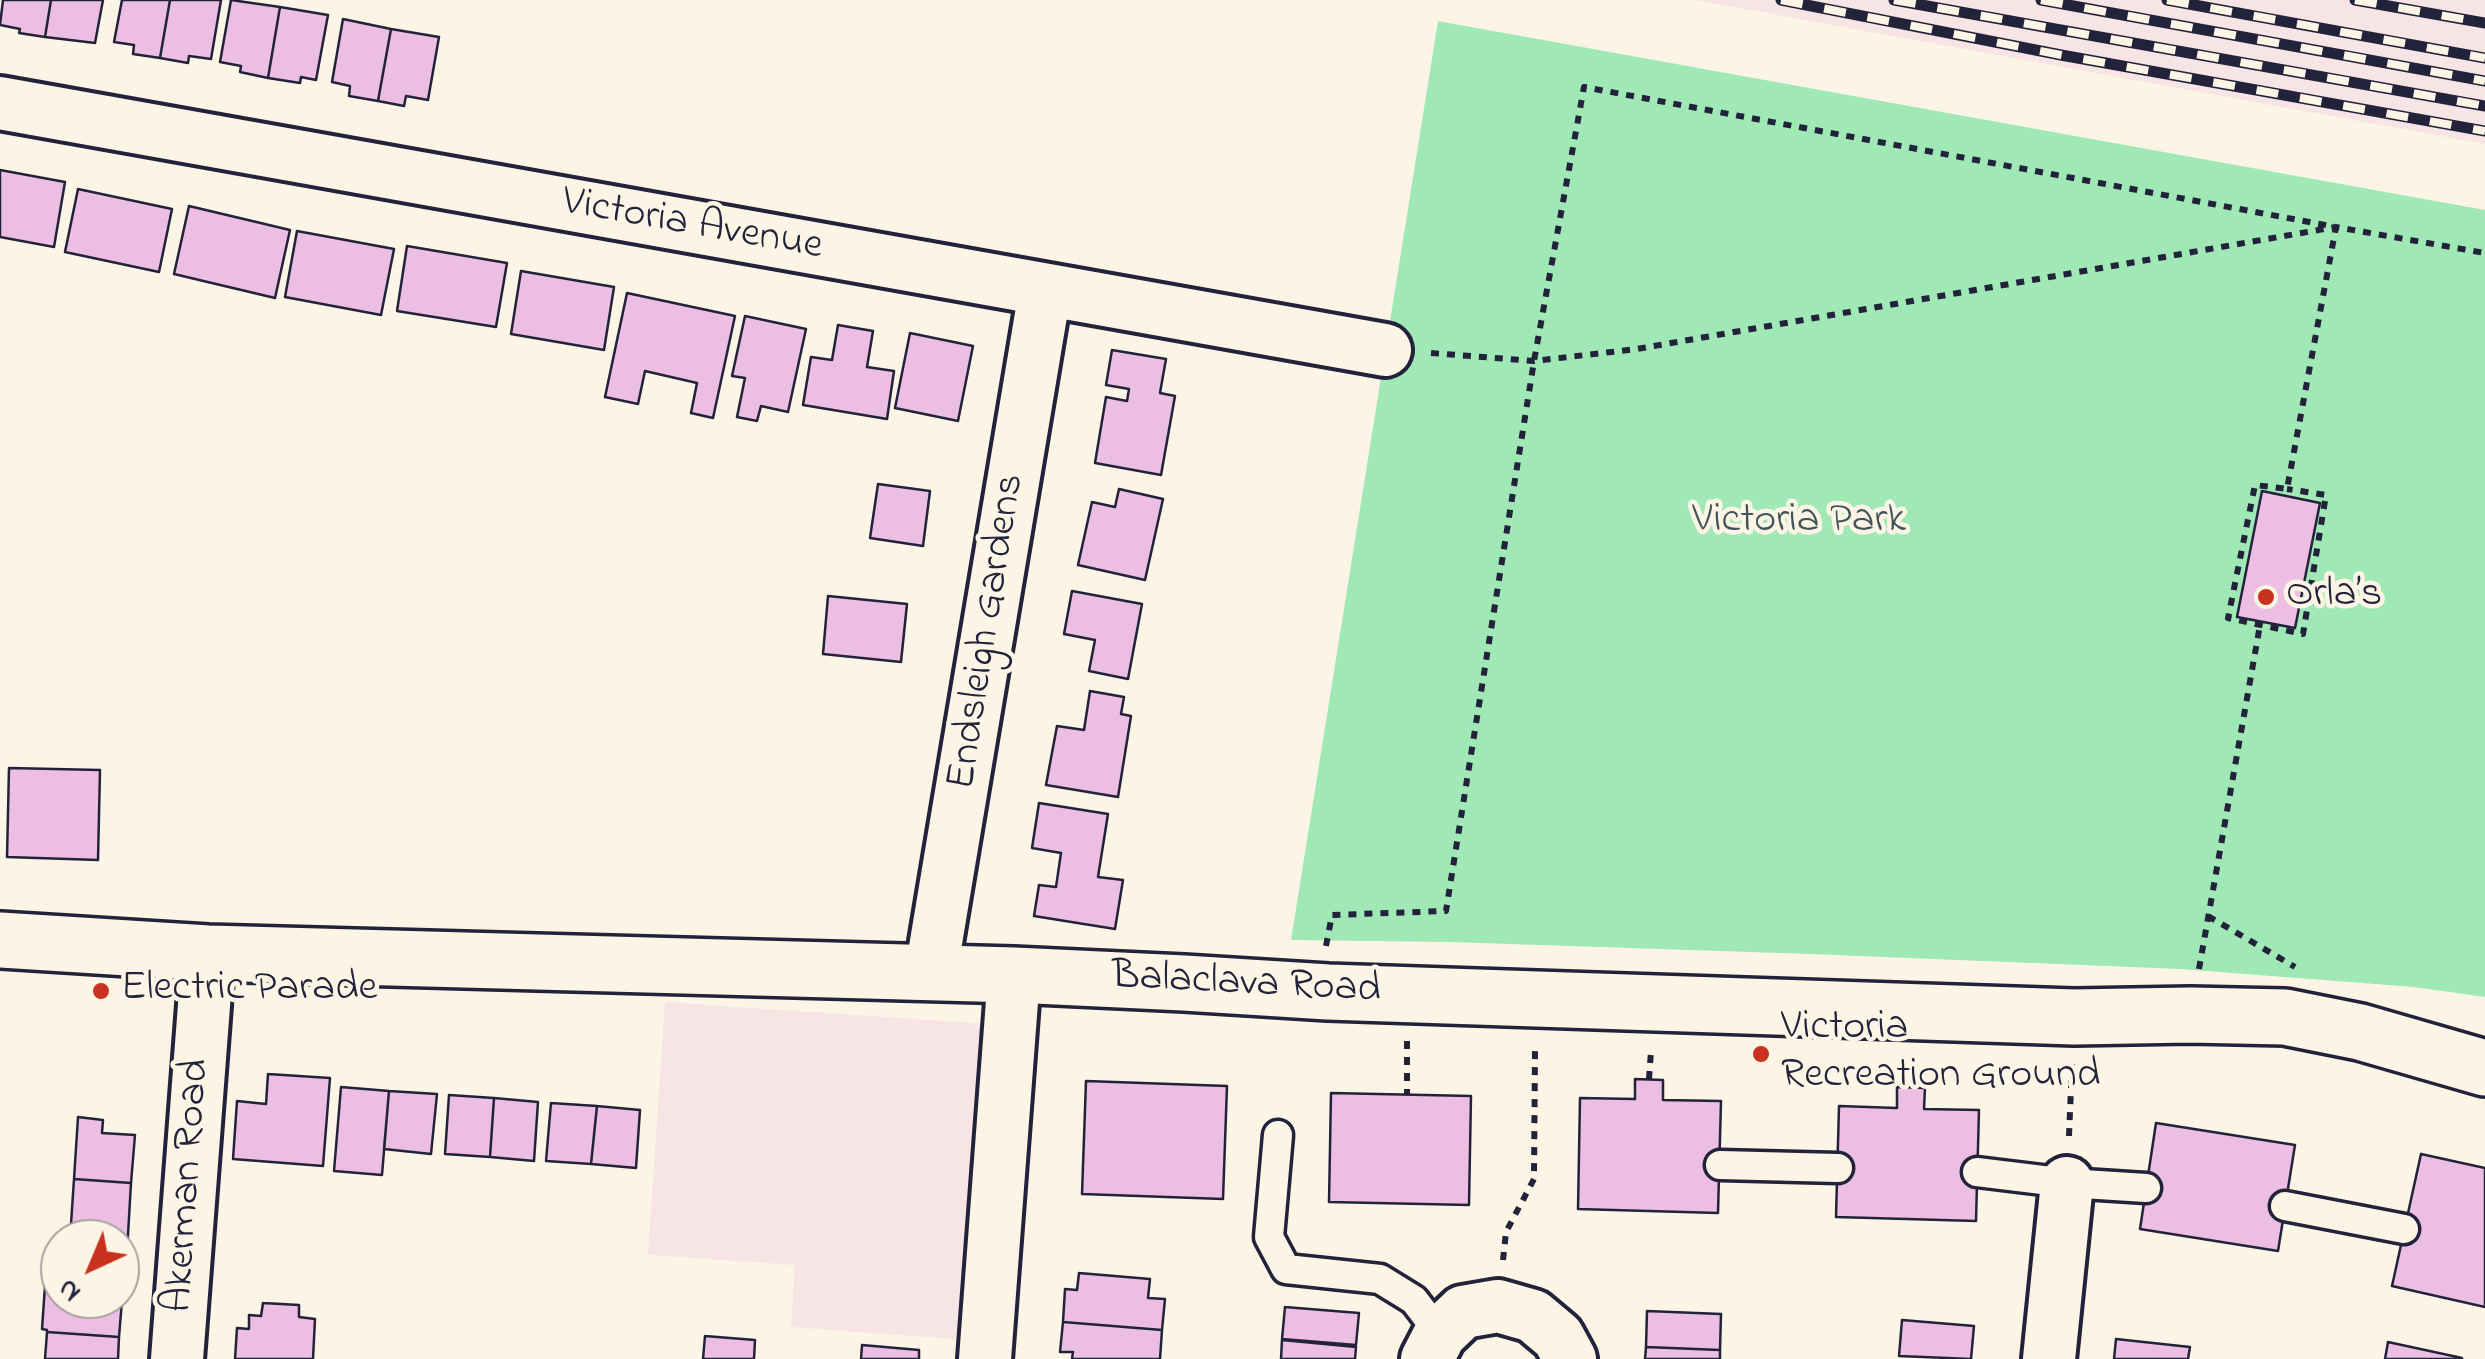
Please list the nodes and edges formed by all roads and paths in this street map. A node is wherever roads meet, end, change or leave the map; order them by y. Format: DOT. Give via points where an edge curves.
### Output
graph roads {
  1 [pos="0,103"];
  2 [pos="2336,227"];
  3 [pos="2485,253"];
  4 [pos="1045,291"];
  5 [pos="1385,350"];
  6 [pos="1534,361"];
  7 [pos="2288,490"];
  8 [pos="2260,625"];
  9 [pos="1332,915"];
  10 [pos="2208,916"];
  11 [pos="0,940"];
  12 [pos="208,952"];
  13 [pos="931,972"];
  14 [pos="1014,975"];
  15 [pos="1538,998"];
  16 [pos="2190,1015"];
  17 [pos="2285,1017"];
  18 [pos="2485,1068"];
  19 [pos="2072,1084"];
  20 [pos="2069,1128"];
  21 [pos="1278,1135"];
  22 [pos="1720,1165"];
  23 [pos="1838,1168"];
  24 [pos="1977,1172"];
  25 [pos="2068,1183"];
  26 [pos="2146,1188"];
  27 [pos="2285,1206"];
  28 [pos="2404,1229"];
  29 [pos="1498,1306"];
  30 [pos="1434,1347"];
  31 [pos="177,1359"];
  32 [pos="985,1359"];
  33 [pos="1570,1359"];
  34 [pos="2049,1359"];
  1 -- 4 [label="street, Victoria Avenue"];
  2 -- 3 [label="path"];
  2 -- 6 [label="path" via="1637,349"];
  2 -- 6 [label="path" via="1584,87"];
  2 -- 7 [label="path"];
  4 -- 5 [label="street, Victoria Avenue"];
  4 -- 13 [label="street, Endsleigh Gardens"];
  5 -- 6 [label="path"];
  6 -- 9 [label="path" via="1446,911"];
  7 -- 8 [label="path" via="2254,484 2228,618"];
  7 -- 8 [label="path" via="2326,495 2303,634"];
  8 -- 10 [label="path"];
  10 -- 16 [label="path"];
  10 -- 17 [label="path" via="2296,966"];
  11 -- 12 [label="street, Balaclava Road"];
  12 -- 13 [label="street, Balaclava Road"];
  12 -- 31 [label="street, Akerman Road"];
  13 -- 14 [label="street, Balaclava Road"];
  14 -- 15 [label="street, Balaclava Road"];
  14 -- 32 [label="street"];
  15 -- 16 [label="street, Balaclava Road" via="2074,1017"];
  15 -- 29 [label="path" via="1534,1179 1506,1232"];
  16 -- 17 [label="street, Balaclava Road"];
  17 -- 18 [label="street, Balaclava Road"];
  19 -- 20 [label="path"];
  21 -- 30 [label="lane" via="1269,1236 1286,1270 1380,1278 1414,1300"];
  22 -- 23 [label="lane"];
  24 -- 25 [label="lane"];
  25 -- 26 [label="lane"];
  25 -- 34 [label="street"];
  27 -- 28 [label="lane"];
  29 -- 30 [label="street" via="1464,1312"];
  29 -- 33 [label="street" via="1533,1316 1558,1337"];
}
